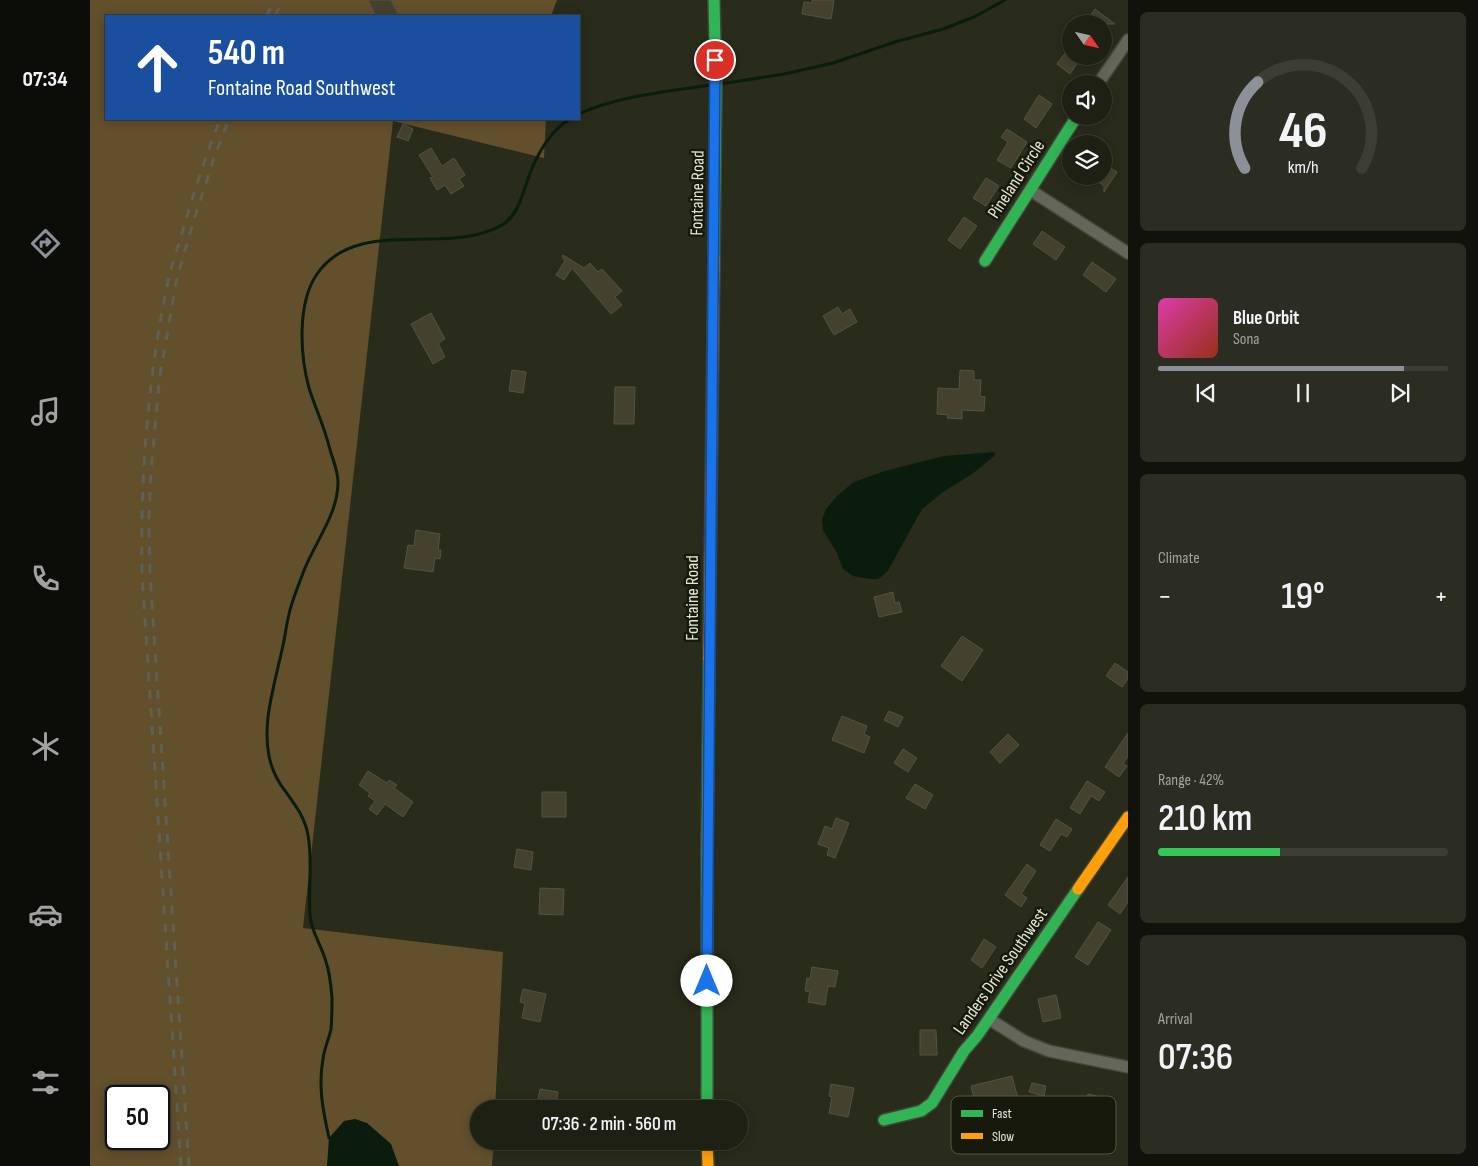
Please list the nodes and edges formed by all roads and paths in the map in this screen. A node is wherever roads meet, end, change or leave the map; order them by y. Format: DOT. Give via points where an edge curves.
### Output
graph roads {
  1 [pos="714,0"];
  2 [pos="1128,40"];
  3 [pos="1104,75"];
  4 [pos="1071,125"];
  5 [pos="1030,190"];
  6 [pos="1128,253"];
  7 [pos="985,261"];
  8 [pos="1128,817"];
  9 [pos="988,1019"];
  10 [pos="1128,1067"];
  11 [pos="707,1100"];
  12 [pos="884,1120"];
  13 [pos="707,1150"];
  14 [pos="708,1166"];
  1 -- 11 [label="main road, Fontaine Road" via="716,88"];
  2 -- 3 [label="street"];
  4 -- 5 [label="main road, Pineland Circle"];
  5 -- 6 [label="street"];
  5 -- 7 [label="main road, Pineland Circle"];
  8 -- 9 [label="main road, Landers Drive Southwest"];
  9 -- 10 [label="street" via="1024,1041 1049,1051"];
  9 -- 12 [label="main road, Landers Drive Southwest" via="932,1103 921,1111"];
  13 -- 14 [label="main road"];
}
